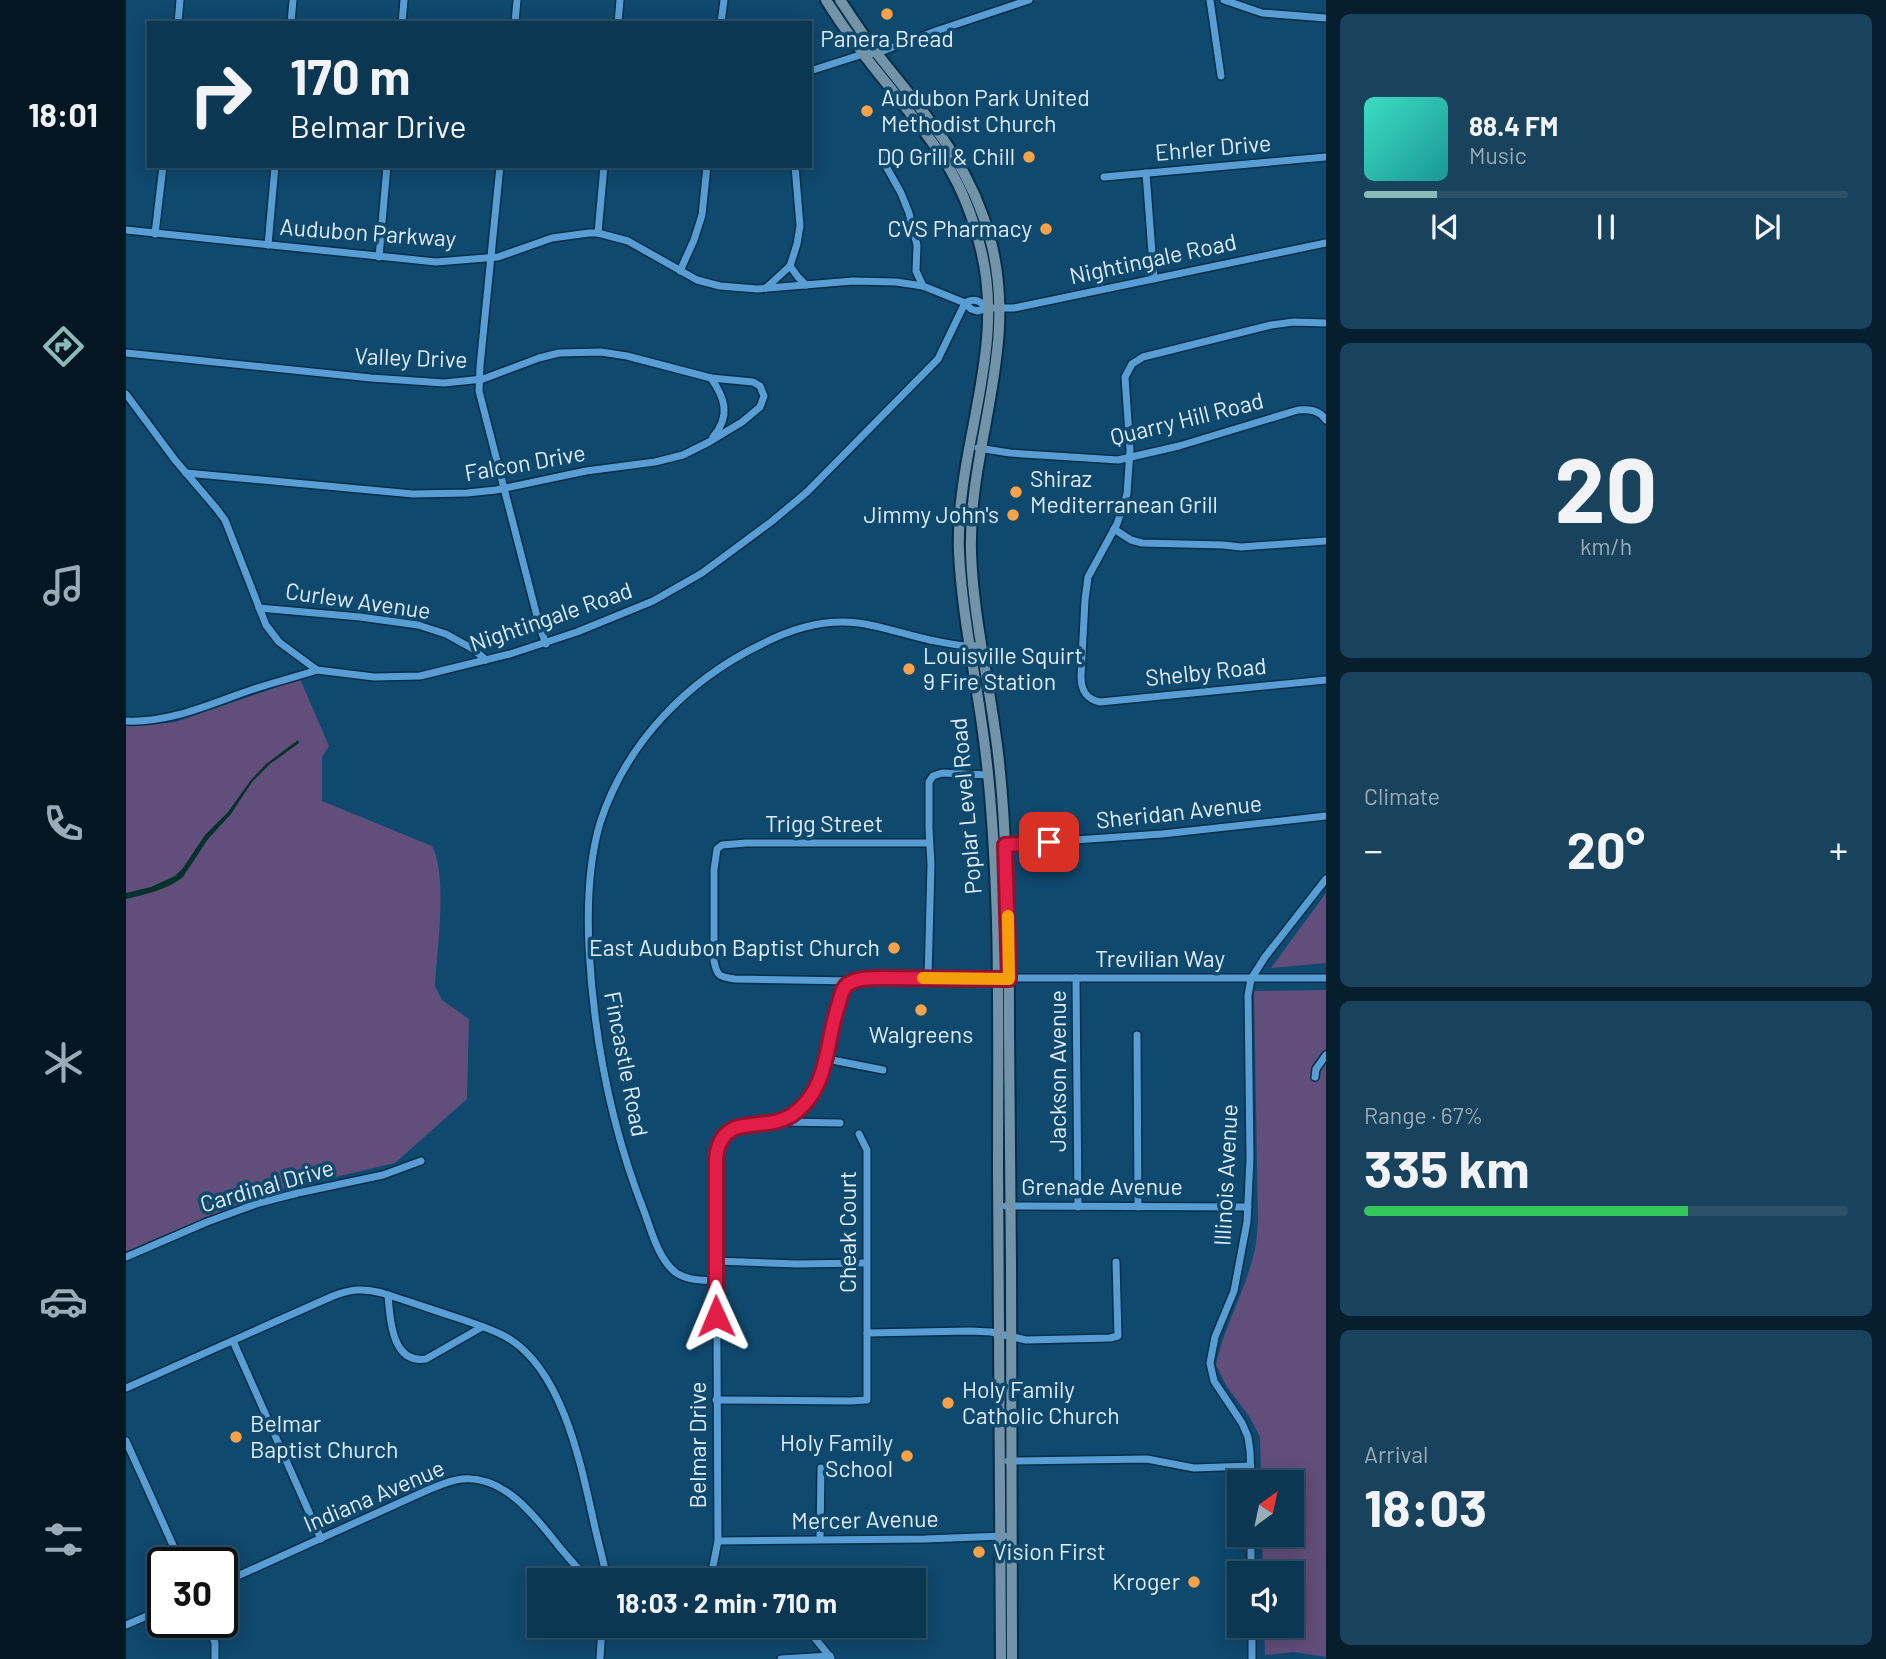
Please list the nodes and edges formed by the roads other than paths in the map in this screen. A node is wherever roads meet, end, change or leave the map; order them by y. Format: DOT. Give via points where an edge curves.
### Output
graph roads {
  1 [pos="180,0"];
  2 [pos="293,0"];
  3 [pos="404,0"];
  4 [pos="517,0"];
  5 [pos="620,0"];
  6 [pos="724,0"];
  7 [pos="826,0"];
  8 [pos="840,0"];
  9 [pos="1029,0"];
  10 [pos="1210,0"];
  11 [pos="1224,0"];
  12 [pos="1326,18"];
  13 [pos="177,21"];
  14 [pos="291,21"];
  15 [pos="401,21"];
  16 [pos="515,21"];
  17 [pos="618,21"];
  18 [pos="722,21"];
  19 [pos="877,53"];
  20 [pos="863,54"];
  21 [pos="812,70"];
  22 [pos="1220,76"];
  23 [pos="1326,157"];
  24 [pos="882,159"];
  25 [pos="163,168"];
  26 [pos="275,168"];
  27 [pos="387,168"];
  28 [pos="500,168"];
  29 [pos="604,168"];
  30 [pos="708,168"];
  31 [pos="795,168"];
  32 [pos="1146,173"];
  33 [pos="1104,177"];
  34 [pos="126,230"];
  35 [pos="155,233"];
  36 [pos="598,233"];
  37 [pos="1326,243"];
  38 [pos="268,245"];
  39 [pos="379,257"];
  40 [pos="491,258"];
  41 [pos="790,266"];
  42 [pos="680,271"];
  43 [pos="916,271"];
  44 [pos="1154,279"];
  45 [pos="903,283"];
  46 [pos="806,285"];
  47 [pos="923,286"];
  48 [pos="766,289"];
  49 [pos="965,303"];
  50 [pos="994,308"];
  51 [pos="1326,323"];
  52 [pos="126,353"];
  53 [pos="711,378"];
  54 [pos="479,379"];
  55 [pos="126,394"];
  56 [pos="764,396"];
  57 [pos="1326,420"];
  58 [pos="709,442"];
  59 [pos="976,447"];
  60 [pos="1129,458"];
  61 [pos="186,473"];
  62 [pos="504,489"];
  63 [pos="1114,529"];
  64 [pos="1326,541"];
  65 [pos="259,608"];
  66 [pos="546,643"];
  67 [pos="982,645"];
  68 [pos="970,647"];
  69 [pos="486,660"];
  70 [pos="317,670"];
  71 [pos="1326,680"];
  72 [pos="126,722"];
  73 [pos="988,775"];
  74 [pos="1326,816"];
  75 [pos="929,843"];
  76 [pos="999,845"];
  77 [pos="1326,879"];
  78 [pos="928,978"];
  79 [pos="1003,978"];
  80 [pos="1076,978"];
  81 [pos="1251,979"];
  82 [pos="1325,979"];
  83 [pos="855,981"];
  84 [pos="1137,1035"];
  85 [pos="1326,1055"];
  86 [pos="827,1059"];
  87 [pos="883,1070"];
  88 [pos="1315,1077"];
  89 [pos="782,1122"];
  90 [pos="840,1123"];
  91 [pos="859,1134"];
  92 [pos="421,1161"];
  93 [pos="999,1206"];
  94 [pos="1011,1206"];
  95 [pos="1138,1206"];
  96 [pos="1078,1207"];
  97 [pos="1248,1207"];
  98 [pos="126,1257"];
  99 [pos="716,1261"];
  100 [pos="1116,1262"];
  101 [pos="866,1263"];
  102 [pos="716,1281"];
  103 [pos="388,1295"];
  104 [pos="482,1326"];
  105 [pos="867,1333"];
  106 [pos="1005,1336"];
  107 [pos="233,1340"];
  108 [pos="126,1388"];
  109 [pos="716,1400"];
  110 [pos="126,1441"];
  111 [pos="1006,1461"];
  112 [pos="1251,1466"];
  113 [pos="821,1468"];
  114 [pos="1251,1470"];
  115 [pos="1006,1536"];
  116 [pos="321,1539"];
  117 [pos="820,1539"];
  118 [pos="718,1541"];
  119 [pos="174,1547"];
  120 [pos="577,1568"];
  121 [pos="604,1568"];
  122 [pos="713,1568"];
  123 [pos="238,1576"];
  124 [pos="147,1616"];
  125 [pos="126,1625"];
  126 [pos="214,1638"];
  127 [pos="601,1638"];
  128 [pos="816,1638"];
  129 [pos="1252,1638"];
  130 [pos="831,1657"];
  131 [pos="215,1659"];
  132 [pos="600,1659"];
  133 [pos="780,1659"];
  134 [pos="1001,1659"];
  135 [pos="1013,1659"];
  136 [pos="1252,1659"];
  1 -- 13 [label="street"];
  2 -- 14 [label="street"];
  3 -- 15 [label="street"];
  4 -- 16 [label="street"];
  5 -- 17 [label="street"];
  6 -- 18 [label="street"];
  7 -- 20 [label="main road, Poplar Level Road"];
  8 -- 19 [label="main road, Poplar Level Road"];
  9 -- 19 [label="street"];
  10 -- 22 [label="street"];
  11 -- 12 [label="street" via="1262,13"];
  19 -- 20 [label="street"];
  19 -- 50 [label="main road, Poplar Level Road" via="939,130 971,185 994,255 999,288"];
  20 -- 21 [label="street"];
  20 -- 50 [label="main road, Poplar Level Road" via="933,143 962,193"];
  23 -- 32 [label="street, Ehrler Drive"];
  24 -- 43 [label="street" via="909,213 917,245"];
  25 -- 35 [label="street"];
  26 -- 38 [label="street"];
  27 -- 39 [label="street"];
  28 -- 40 [label="street"];
  29 -- 36 [label="street"];
  30 -- 42 [label="street" via="702,215"];
  31 -- 41 [label="street" via="800,226"];
  32 -- 33 [label="street, Ehrler Drive"];
  32 -- 44 [label="street"];
  34 -- 35 [label="street, Audubon Parkway"];
  35 -- 38 [label="street, Audubon Parkway"];
  36 -- 40 [label="street, Audubon Parkway" via="552,238"];
  36 -- 42 [label="street, Audubon Parkway" via="639,246"];
  37 -- 44 [label="street, Nightingale Road"];
  38 -- 39 [label="street, Audubon Parkway"];
  39 -- 40 [label="street, Audubon Parkway" via="436,262"];
  40 -- 54 [label="street"];
  41 -- 46 [label="street"];
  41 -- 48 [label="street"];
  42 -- 48 [label="street, Audubon Parkway" via="720,286"];
  43 -- 45 [label="street"];
  43 -- 47 [label="street"];
  44 -- 50 [label="street, Nightingale Road"];
  45 -- 46 [label="street, Audubon Parkway"];
  45 -- 47 [label="street, Audubon Parkway"];
  46 -- 48 [label="street, Audubon Parkway"];
  47 -- 49 [label="street, Audubon Parkway"];
  49 -- 50 [label="street, Audubon Parkway" via="978,300"];
  49 -- 66 [label="street, Nightingale Road" via="938,359 807,492 771,522 702,573 653,601"];
  50 -- 59 [label="main road, Poplar Level Road"];
  51 -- 60 [label="street" via="1271,325 1135,361 1124,383"];
  52 -- 54 [label="street, Valley Drive" via="417,382"];
  53 -- 54 [label="street, Valley Drive" via="618,354 579,352 539,358"];
  53 -- 56 [label="street, Valley Drive" via="753,382"];
  53 -- 58 [label="street" via="725,403 720,429"];
  54 -- 62 [label="street" via="478,391"];
  55 -- 61 [label="street"];
  56 -- 58 [label="street, Falcon Drive" via="757,411"];
  57 -- 60 [label="street, Quarry Hill Road" via="1314,410 1298,410"];
  58 -- 62 [label="street, Falcon Drive" via="654,462"];
  59 -- 60 [label="street, Quarry Hill Road" via="1105,460"];
  59 -- 67 [label="main road, Poplar Level Road" via="971,555"];
  59 -- 68 [label="main road, Poplar Level Road" via="964,484 959,532"];
  60 -- 63 [label="street" via="1127,494"];
  61 -- 62 [label="street, Falcon Drive" via="413,494"];
  61 -- 65 [label="street" via="225,520"];
  62 -- 66 [label="street"];
  63 -- 64 [label="street" via="1142,543 1241,547"];
  63 -- 71 [label="street, Shelby Road" via="1086,587 1081,683 1090,699 1127,700"];
  65 -- 69 [label="street, Curlew Avenue" via="418,625 446,634"];
  65 -- 70 [label="street" via="279,642"];
  66 -- 69 [label="street, Nightingale Road"];
  67 -- 68 [label="street, Fincastle Road"];
  67 -- 76 [label="main road, Poplar Level Road" via="998,756"];
  68 -- 73 [label="main road, Poplar Level Road"];
  68 -- 102 [label="street, Fincastle Road" via="839,622 775,638 724,665 683,695 640,746 611,794 593,852 589,908 596,1027 610,1104 630,1173 661,1252 680,1275"];
  69 -- 70 [label="street, Nightingale Road" via="399,678"];
  70 -- 72 [label="street" via="179,716"];
  73 -- 75 [label="street" via="942,773 930,779"];
  73 -- 76 [label="main road, Poplar Level Road"];
  74 -- 76 [label="street, Sheridan Avenue"];
  75 -- 78 [label="street"];
  75 -- 83 [label="street, Trigg Street" via="746,843 719,846 715,853 714,961 722,977"];
  76 -- 79 [label="main road, Poplar Level Road"];
  77 -- 81 [label="street, Illinois Avenue"];
  78 -- 79 [label="street"];
  78 -- 83 [label="street"];
  79 -- 80 [label="street, Trevilian Way"];
  79 -- 93 [label="main road, Poplar Level Road"];
  79 -- 94 [label="main road, Poplar Level Road"];
  80 -- 81 [label="street, Trevilian Way"];
  80 -- 96 [label="street, Jackson Avenue"];
  81 -- 82 [label="street, Trevilian Way"];
  81 -- 97 [label="street, Illinois Avenue"];
  83 -- 86 [label="street" via="847,985 835,1013"];
  84 -- 95 [label="street"];
  85 -- 88 [label="street"];
  86 -- 87 [label="street"];
  86 -- 89 [label="street" via="812,1096"];
  89 -- 90 [label="street, Belmar Drive"];
  89 -- 99 [label="street, Belmar Drive" via="735,1128 719,1144"];
  91 -- 101 [label="street, Cheak Court" via="867,1150"];
  92 -- 98 [label="street, Cardinal Drive" via="383,1175 259,1203"];
  93 -- 94 [label="street, Grenade Avenue"];
  93 -- 106 [label="main road, Poplar Level Road"];
  94 -- 96 [label="street, Grenade Avenue"];
  94 -- 106 [label="main road, Poplar Level Road"];
  95 -- 96 [label="street, Grenade Avenue"];
  95 -- 97 [label="street, Grenade Avenue"];
  97 -- 112 [label="street, Illinois Avenue" via="1236,1284 1214,1337 1210,1363 1214,1381 1245,1429"];
  99 -- 101 [label="street"];
  99 -- 102 [label="street, Belmar Drive"];
  100 -- 106 [label="street" via="1118,1336"];
  101 -- 105 [label="street, Cheak Court"];
  102 -- 109 [label="street, Belmar Drive"];
  103 -- 104 [label="street"];
  103 -- 104 [label="street" via="395,1340 410,1359 426,1359"];
  103 -- 107 [label="street" via="348,1290"];
  104 -- 121 [label="street" via="524,1350 555,1395 575,1443"];
  105 -- 106 [label="street" via="970,1331"];
  105 -- 109 [label="street, Cheak Court" via="867,1400"];
  106 -- 111 [label="main road, Poplar Level Road"];
  107 -- 108 [label="street"];
  107 -- 116 [label="street"];
  109 -- 118 [label="street, Belmar Drive"];
  110 -- 119 [label="street"];
  111 -- 112 [label="street" via="1147,1459 1194,1468"];
  111 -- 115 [label="main road, Poplar Level Road"];
  112 -- 114 [label="street, Illinois Avenue"];
  113 -- 117 [label="street"];
  115 -- 117 [label="street, Mercer Avenue"];
  115 -- 134 [label="main road, Poplar Level Road"];
  115 -- 135 [label="main road, Poplar Level Road"];
  116 -- 120 [label="street, Indiana Avenue" via="430,1489 474,1479 497,1486 522,1505"];
  116 -- 123 [label="street, Indiana Avenue"];
  117 -- 118 [label="street, Mercer Avenue"];
  118 -- 122 [label="street, Belmar Drive"];
  124 -- 125 [label="street"];
  126 -- 131 [label="street"];
  127 -- 132 [label="street"];
  128 -- 130 [label="street"];
  129 -- 136 [label="street"];
  130 -- 133 [label="street"];
}
